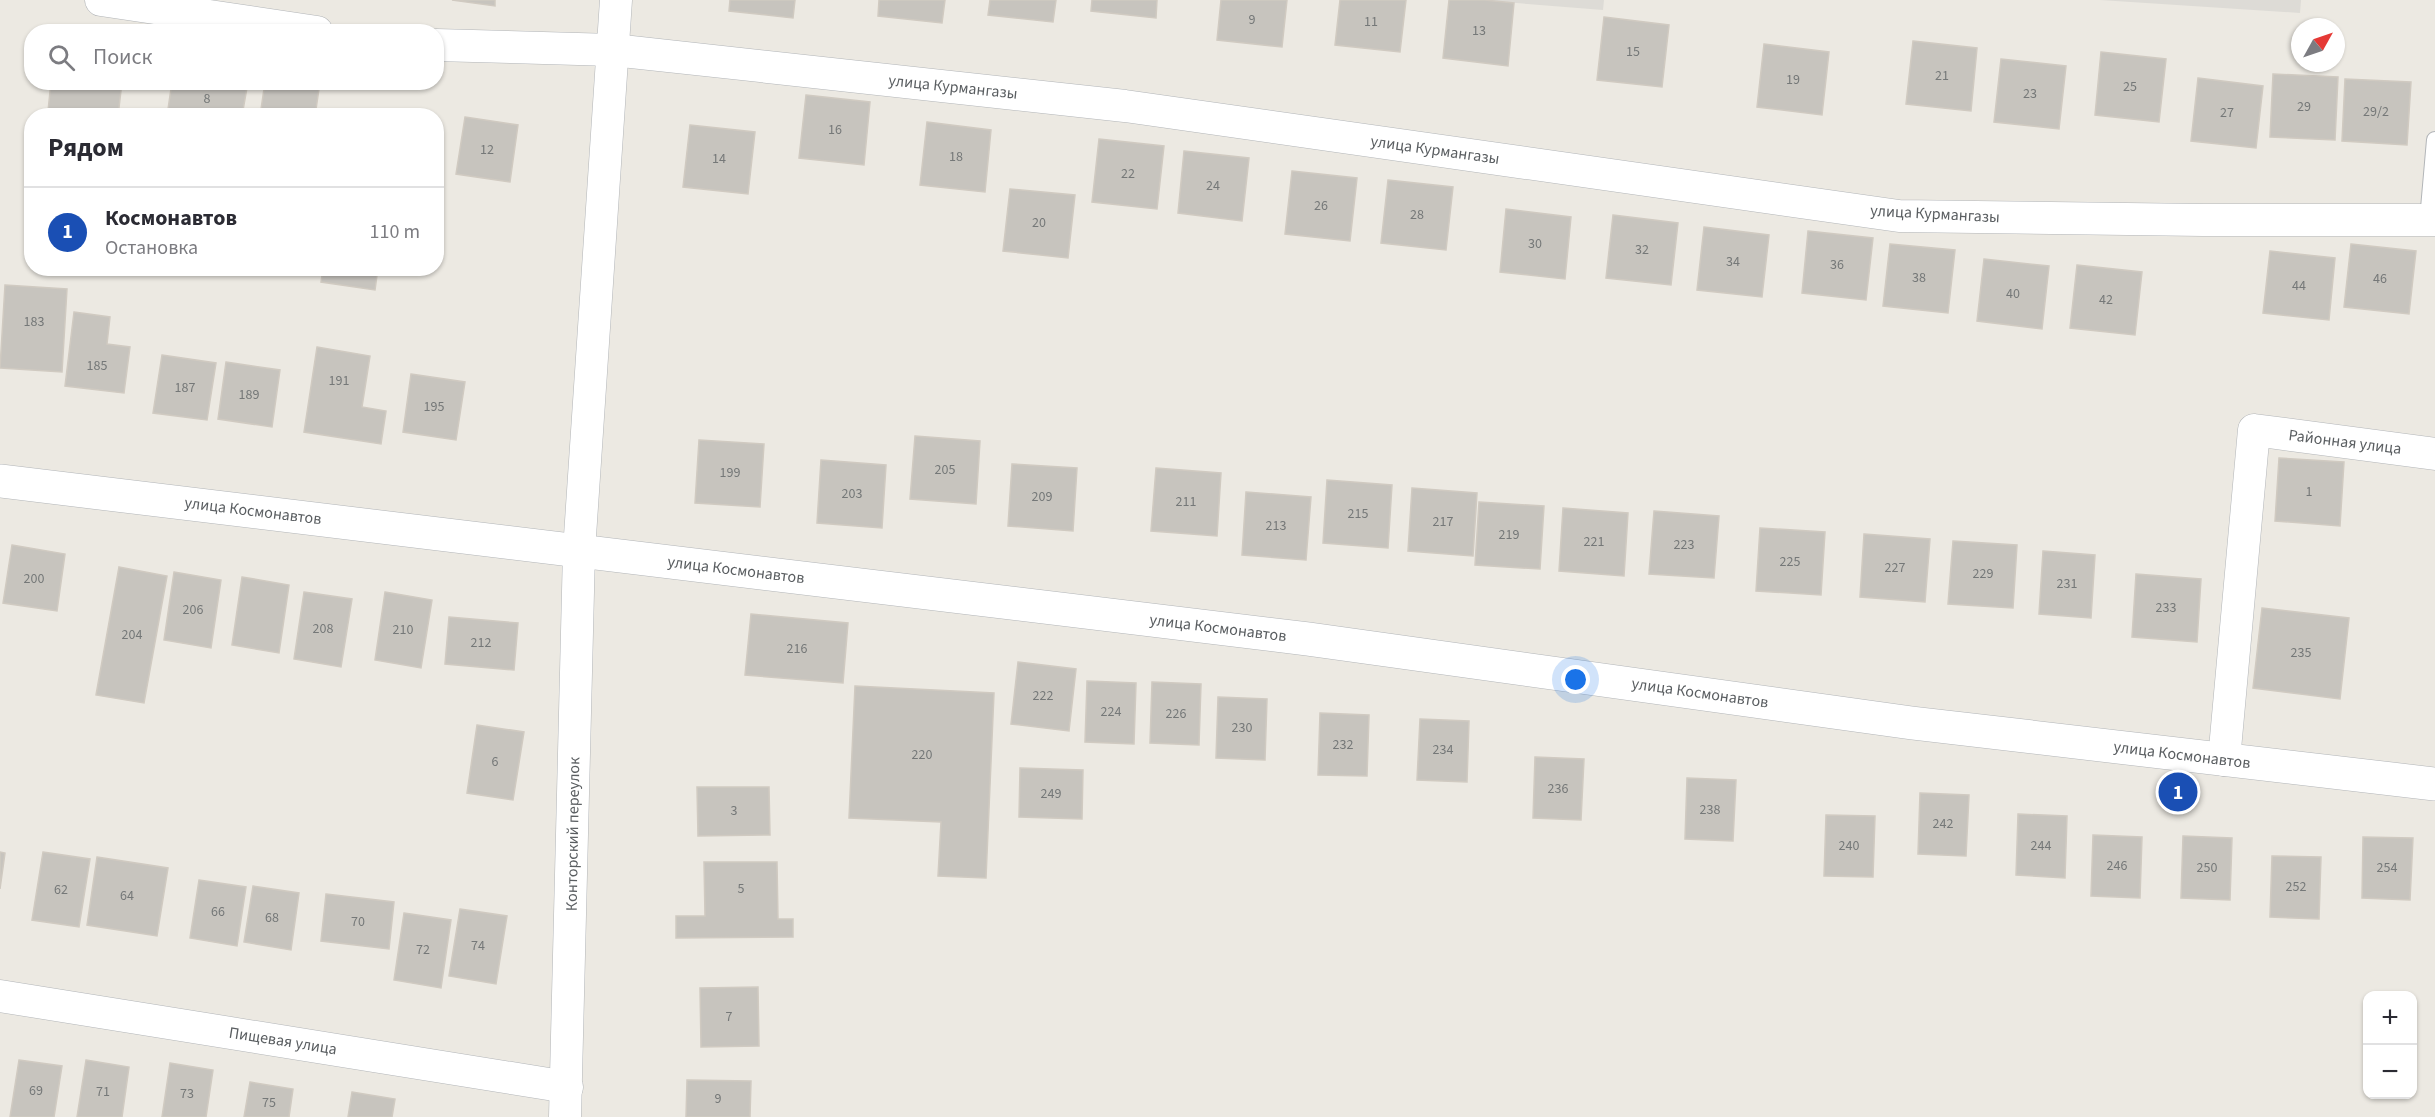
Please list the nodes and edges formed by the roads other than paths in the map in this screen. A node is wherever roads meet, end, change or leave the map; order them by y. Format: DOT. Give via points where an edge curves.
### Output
graph roads {
  1 [pos="100,0"];
  2 [pos="615,0"];
  3 [pos="262,24"];
  4 [pos="444,45"];
  5 [pos="613,50"];
  6 [pos="2435,140"];
  7 [pos="2431,220"];
  8 [pos="2435,454"];
  9 [pos="0,481"];
  10 [pos="579,551"];
  11 [pos="2224,760"];
  12 [pos="2435,784"];
  13 [pos="0,996"];
  14 [pos="566,1102"];
  1 -- 3 [label="street"];
  2 -- 5 [label="street, Конторский переулок"];
  4 -- 5 [label="street, улица Курмангазы"];
  5 -- 7 [label="street, улица Курмангазы" via="1125,106 1899,216"];
  5 -- 10 [label="street, Конторский переулок"];
  6 -- 7 [label="lane"];
  8 -- 11 [label="street, Районная улица" via="2254,430"];
  9 -- 10 [label="street, улица Космонавтов"];
  10 -- 11 [label="street, улица Космонавтов" via="1296,638 1912,723"];
  10 -- 14 [label="street, Конторский переулок"];
  11 -- 12 [label="street, улица Космонавтов"];
  13 -- 14 [label="street, Пищевая улица"];
}
